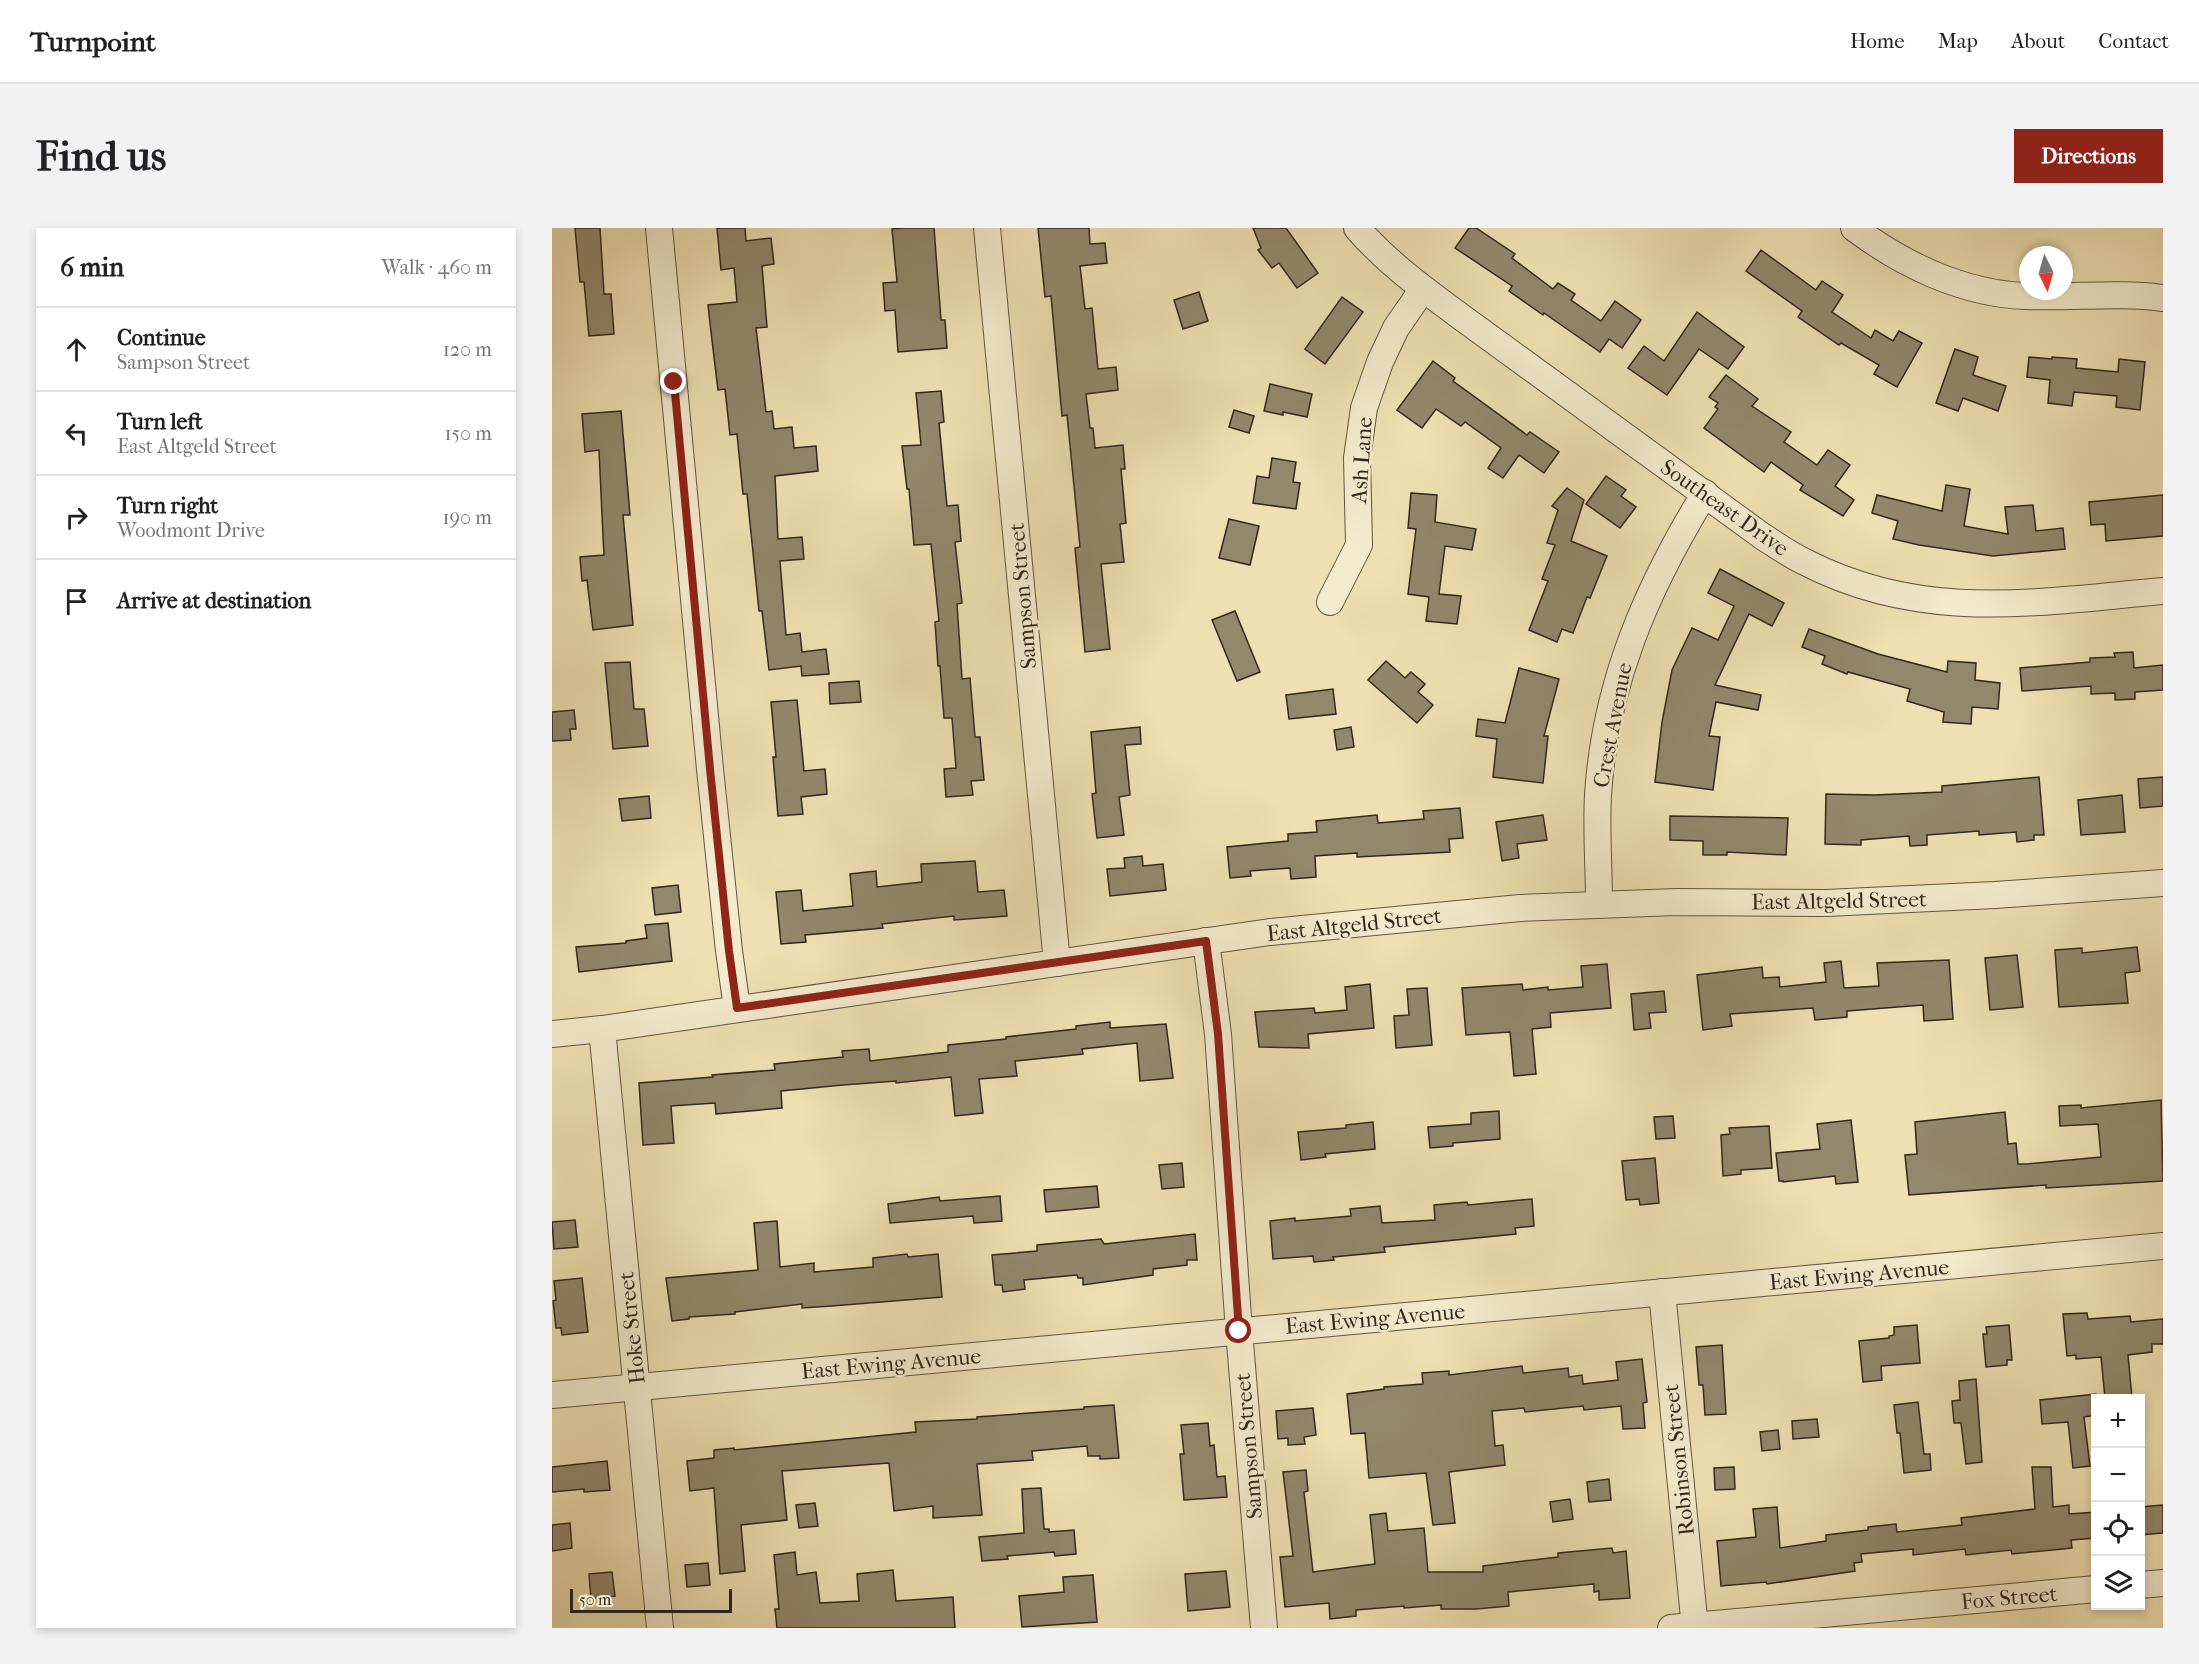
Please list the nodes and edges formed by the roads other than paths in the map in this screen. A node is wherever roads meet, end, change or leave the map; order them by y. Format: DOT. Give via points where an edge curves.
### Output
graph roads {
  1 [pos="659,228"];
  2 [pos="987,228"];
  3 [pos="1357,228"];
  4 [pos="1854,228"];
  5 [pos="1423,289"];
  6 [pos="2163,298"];
  7 [pos="1705,493"];
  8 [pos="2163,591"];
  9 [pos="1330,602"];
  10 [pos="2163,883"];
  11 [pos="1599,904"];
  12 [pos="1206,941"];
  13 [pos="1057,963"];
  14 [pos="737,1008"];
  15 [pos="602,1029"];
  16 [pos="552,1034"];
  17 [pos="2163,1246"];
  18 [pos="1662,1292"];
  19 [pos="1239,1331"];
  20 [pos="636,1387"];
  21 [pos="552,1395"];
  22 [pos="2163,1583"];
  23 [pos="2145,1585"];
  24 [pos="2091,1589"];
  25 [pos="1687,1627"];
  26 [pos="660,1628"];
  27 [pos="1264,1628"];
  1 -- 14 [label="street" via="710,769"];
  2 -- 13 [label="street, Sampson Street"];
  3 -- 5 [label="street, Southeast Drive" via="1375,249"];
  4 -- 6 [label="street" via="1902,260 1932,274 1991,292"];
  5 -- 7 [label="street, Southeast Drive"];
  5 -- 9 [label="street, Ash Lane" via="1388,345 1364,408 1357,458 1359,545"];
  7 -- 8 [label="street, Southeast Drive" via="1804,562 1837,577 1918,600 1993,605"];
  7 -- 11 [label="street, Crest Avenue" via="1651,589 1617,680 1598,796"];
  10 -- 11 [label="street, East Altgeld Street" via="1995,896 1826,903"];
  11 -- 12 [label="street, East Altgeld Street" via="1520,908"];
  12 -- 13 [label="street, East Altgeld Street"];
  12 -- 19 [label="street, Sampson Street" via="1220,1057"];
  13 -- 14 [label="street, East Altgeld Street"];
  14 -- 15 [label="street, East Altgeld Street"];
  15 -- 16 [label="street, East Altgeld Street"];
  15 -- 20 [label="street, Hoke Street"];
  17 -- 18 [label="street, East Ewing Avenue"];
  18 -- 19 [label="street, East Ewing Avenue"];
  18 -- 25 [label="street, Robinson Street"];
  19 -- 20 [label="street, East Ewing Avenue"];
  19 -- 27 [label="street, Sampson Street"];
  20 -- 21 [label="street, East Ewing Avenue"];
  20 -- 26 [label="street, Hoke Street"];
  22 -- 23 [label="street"];
  24 -- 25 [label="street, Fox Street"];
}
